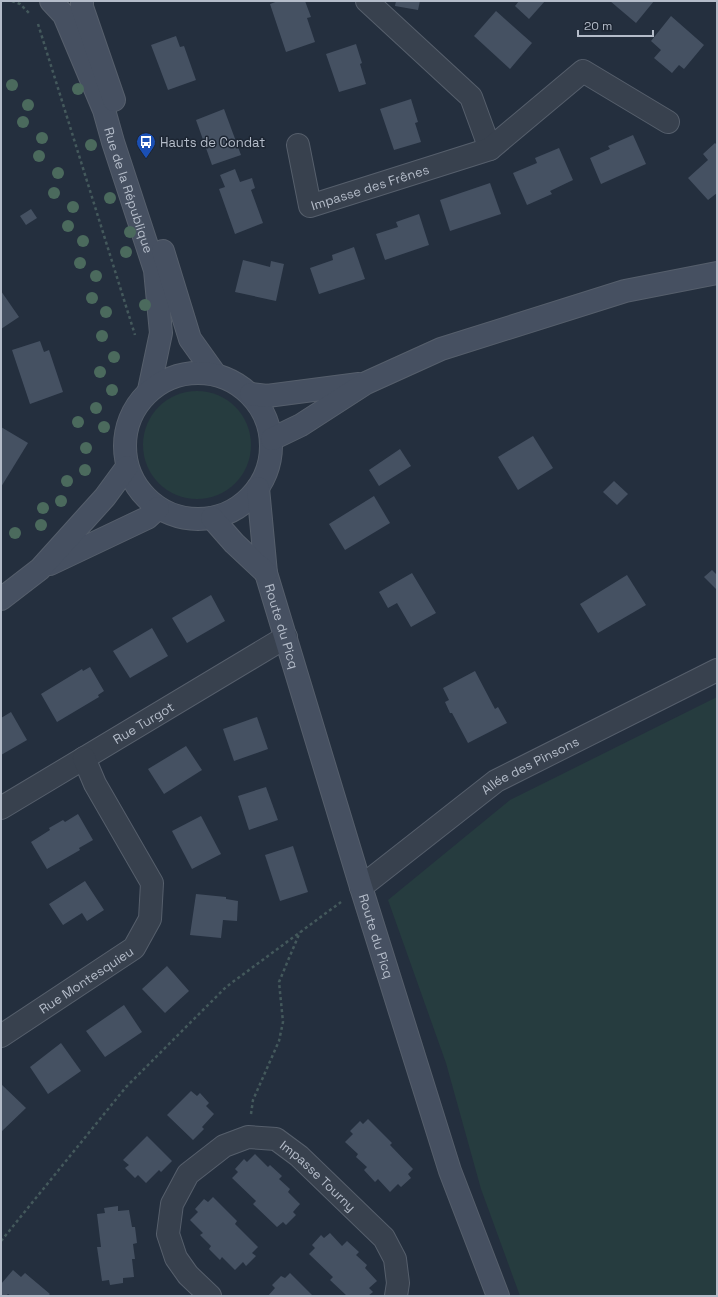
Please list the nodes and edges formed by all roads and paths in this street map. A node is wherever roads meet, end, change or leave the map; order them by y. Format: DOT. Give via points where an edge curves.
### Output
graph roads {
  1 [pos="12,1"];
  2 [pos="51,1"];
  3 [pos="82,1"];
  4 [pos="367,1"];
  5 [pos="34,18"];
  6 [pos="38,23"];
  7 [pos="668,122"];
  8 [pos="298,145"];
  9 [pos="490,149"];
  10 [pos="717,273"];
  11 [pos="135,336"];
  12 [pos="215,374"];
  13 [pos="366,383"];
  14 [pos="148,390"];
  15 [pos="251,394"];
  16 [pos="272,438"];
  17 [pos="127,467"];
  18 [pos="258,488"];
  19 [pos="158,508"];
  20 [pos="212,518"];
  21 [pos="40,569"];
  22 [pos="266,573"];
  23 [pos="1,599"];
  24 [pos="286,637"];
  25 [pos="717,670"];
  26 [pos="84,758"];
  27 [pos="1,808"];
  28 [pos="361,887"];
  29 [pos="300,931"];
  30 [pos="1,1036"];
  31 [pos="248,1137"];
  32 [pos="1,1241"];
  33 [pos="210,1296"];
  34 [pos="396,1296"];
  35 [pos="498,1296"];
  1 -- 5 [label="path" via="20,4"];
  2 -- 14 [label="main road, Rue de la République" via="64,15 104,110 155,270 161,334"];
  3 -- 12 [label="main road, Rue de la République" via="190,339"];
  4 -- 9 [label="street" via="471,97"];
  6 -- 11 [label="path"];
  7 -- 9 [label="street, Impasse des Frênes" via="582,71"];
  8 -- 9 [label="street, Impasse des Frênes" via="310,206"];
  10 -- 13 [label="main road" via="625,291 441,349"];
  12 -- 14 [label="main road" via="191,372 169,378"];
  12 -- 15 [label="main road" via="234,381"];
  13 -- 15 [label="main road" via="267,396"];
  13 -- 16 [label="main road" via="301,425"];
  14 -- 17 [label="main road" via="135,406 127,425 124,446"];
  15 -- 16 [label="main road" via="265,414"];
  16 -- 18 [label="main road" via="267,473"];
  17 -- 19 [label="main road" via="134,483"];
  17 -- 21 [label="main road"];
  18 -- 20 [label="main road" via="246,502 230,512"];
  18 -- 22 [label="main road, Route du Picq"];
  19 -- 20 [label="main road" via="175,516 193,519"];
  19 -- 21 [label="main road" via="147,518"];
  20 -- 22 [label="main road, Route du Picq"];
  21 -- 23 [label="main road"];
  22 -- 24 [label="main road, Route du Picq"];
  24 -- 26 [label="street, Rue Turgot"];
  24 -- 28 [label="main road, Route du Picq"];
  25 -- 28 [label="street, Allée des Pinsons" via="496,781"];
  26 -- 27 [label="street, Rue Turgot"];
  26 -- 30 [label="street, Rue Montesquieu" via="95,784 152,883 150,919 134,948"];
  28 -- 29 [label="path"];
  28 -- 35 [label="main road, Route du Picq" via="450,1171"];
  29 -- 31 [label="path" via="279,982 283,1022 279,1041 253,1100"];
  29 -- 32 [label="path" via="226,987 126,1087"];
  31 -- 33 [label="street, Impasse Tourny" via="224,1146 188,1174 172,1204 168,1234 176,1258 188,1276"];
  31 -- 34 [label="street, Impasse Tourny" via="276,1139 299,1156 384,1238 395,1258 398,1283"];
}
